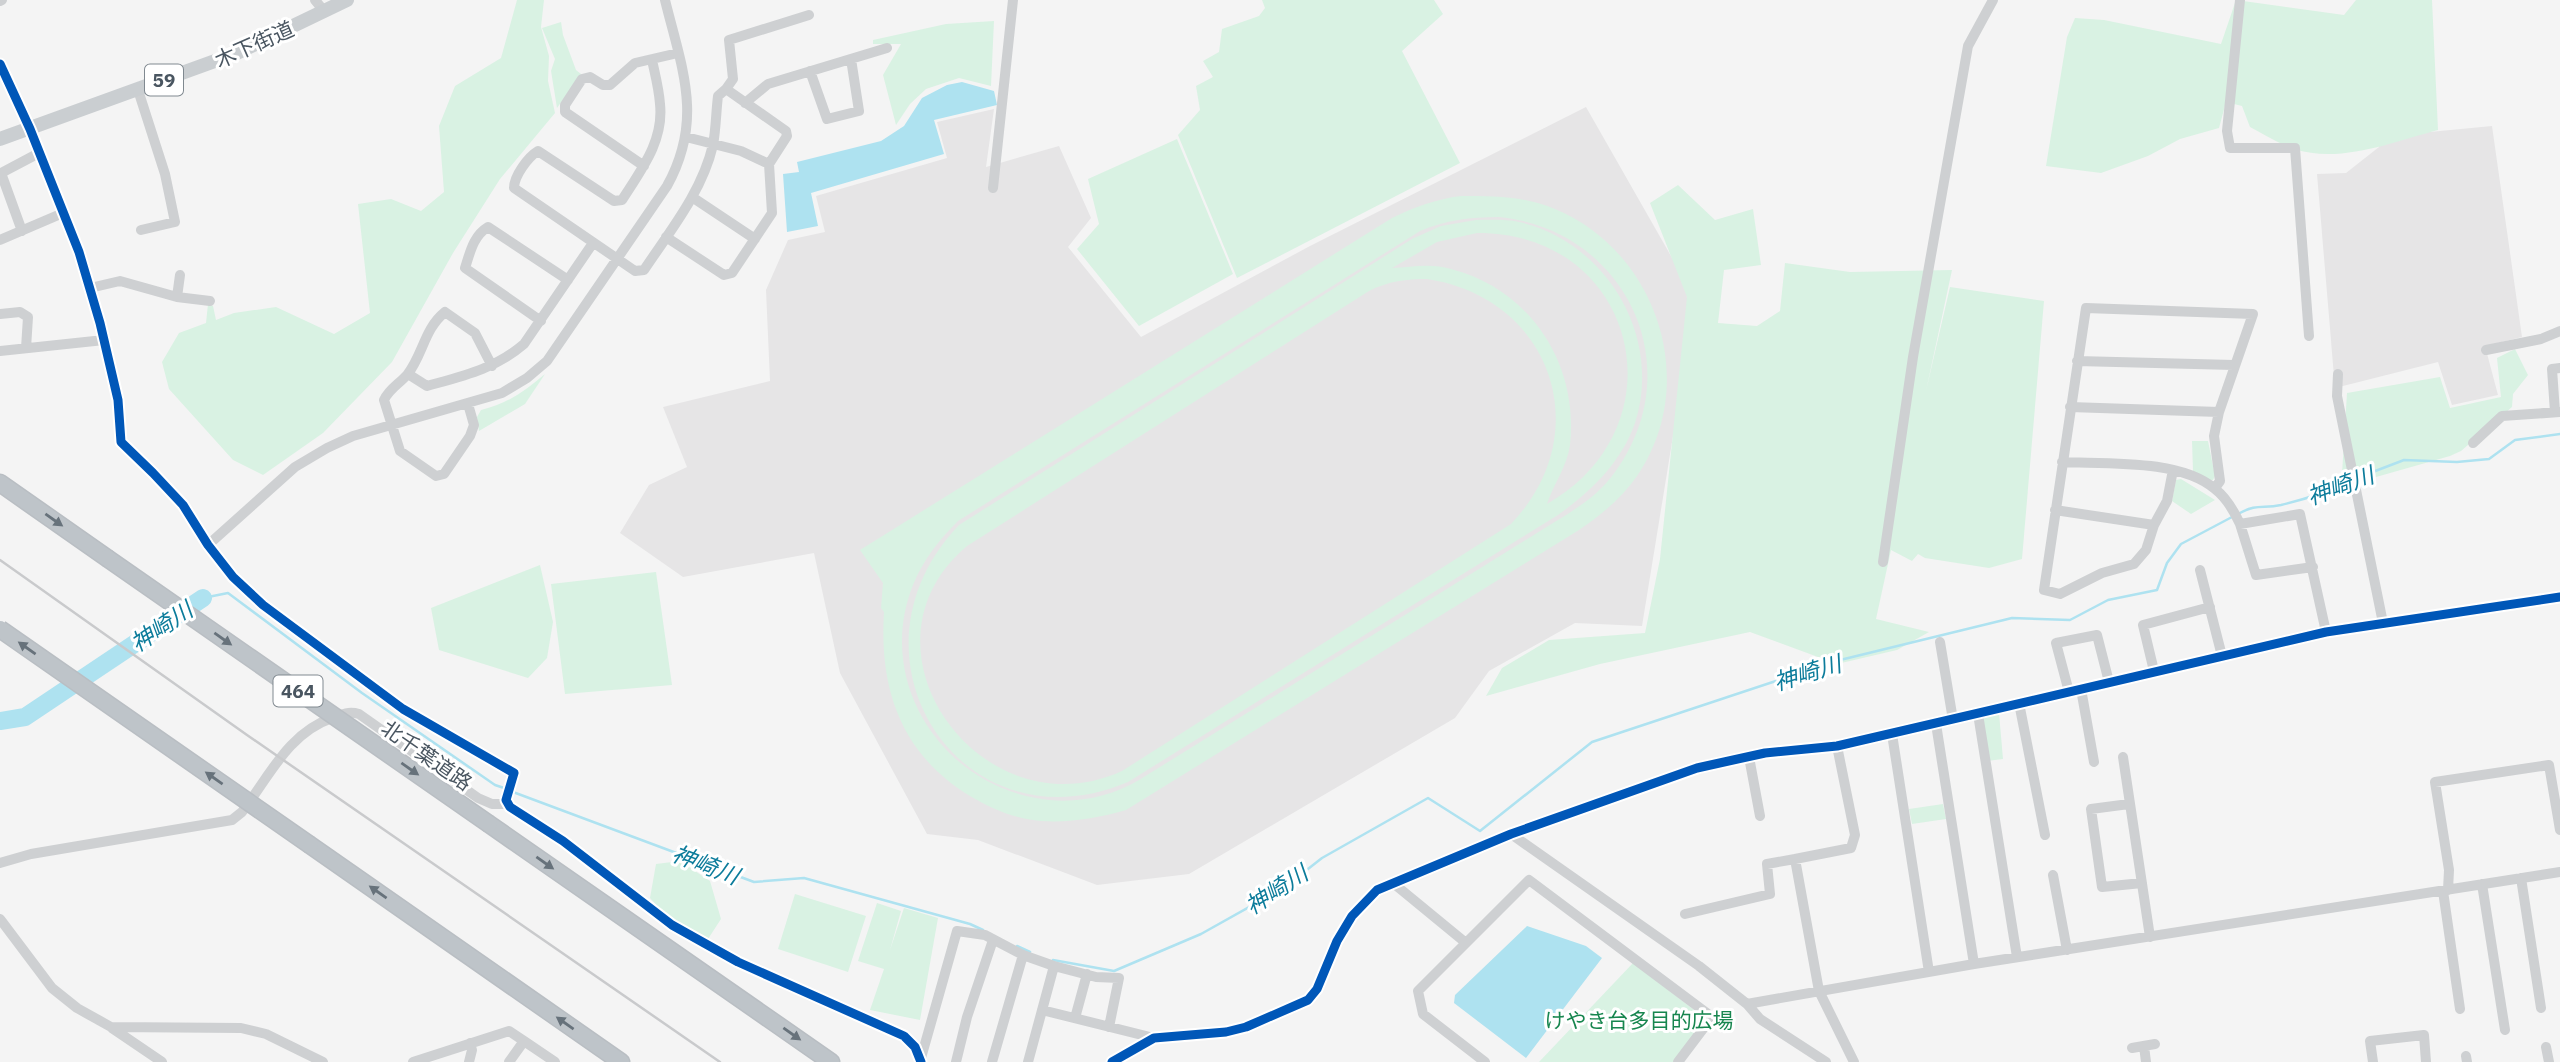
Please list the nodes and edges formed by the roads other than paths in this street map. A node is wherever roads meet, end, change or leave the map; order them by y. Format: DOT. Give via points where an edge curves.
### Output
graph roads {
  1 [pos="348,0"];
  2 [pos="665,0"];
  3 [pos="1013,0"];
  4 [pos="1993,0"];
  5 [pos="2240,0"];
  6 [pos="320,4"];
  7 [pos="809,15"];
  8 [pos="887,48"];
  9 [pos="678,54"];
  10 [pos="851,59"];
  11 [pos="652,60"];
  12 [pos="0,64"];
  13 [pos="810,71"];
  14 [pos="726,89"];
  15 [pos="138,90"];
  16 [pos="745,103"];
  17 [pos="30,129"];
  18 [pos="686,137"];
  19 [pos="0,139"];
  20 [pos="713,144"];
  21 [pos="40,153"];
  22 [pos="769,164"];
  23 [pos="644,166"];
  24 [pos="993,188"];
  25 [pos="692,197"];
  26 [pos="63,213"];
  27 [pos="141,230"];
  28 [pos="22,231"];
  29 [pos="666,237"];
  30 [pos="755,239"];
  31 [pos="0,240"];
  32 [pos="593,243"];
  33 [pos="618,259"];
  34 [pos="180,275"];
  35 [pos="568,280"];
  36 [pos="90,288"];
  37 [pos="177,297"];
  38 [pos="210,300"];
  39 [pos="0,314"];
  40 [pos="541,321"];
  41 [pos="2560,331"];
  42 [pos="2309,336"];
  43 [pos="104,340"];
  44 [pos="26,348"];
  45 [pos="2486,350"];
  46 [pos="0,351"];
  47 [pos="2077,361"];
  48 [pos="2234,365"];
  49 [pos="492,366"];
  50 [pos="2560,369"];
  51 [pos="408,373"];
  52 [pos="2338,374"];
  53 [pos="468,404"];
  54 [pos="2070,407"];
  55 [pos="2219,412"];
  56 [pos="2558,412"];
  57 [pos="393,426"];
  58 [pos="2473,443"];
  59 [pos="2062,462"];
  60 [pos="2173,470"];
  61 [pos="0,483"];
  62 [pos="2215,488"];
  63 [pos="2055,510"];
  64 [pos="2240,524"];
  65 [pos="2154,526"];
  66 [pos="208,545"];
  67 [pos="1883,562"];
  68 [pos="2313,567"];
  69 [pos="2200,570"];
  70 [pos="2560,597"];
  71 [pos="2210,607"];
  72 [pos="2383,623"];
  73 [pos="0,629"];
  74 [pos="2326,632"];
  75 [pos="1940,642"];
  76 [pos="2222,656"];
  77 [pos="2154,671"];
  78 [pos="2109,682"];
  79 [pos="2081,689"];
  80 [pos="2069,692"];
  81 [pos="2019,704"];
  82 [pos="1978,714"];
  83 [pos="1953,720"];
  84 [pos="1936,724"];
  85 [pos="1892,734"];
  86 [pos="1837,746"];
  87 [pos="1749,757"];
  88 [pos="2123,757"];
  89 [pos="2094,762"];
  90 [pos="508,800"];
  91 [pos="2129,804"];
  92 [pos="1760,816"];
  93 [pos="2560,830"];
  94 [pos="1511,834"];
  95 [pos="2045,835"];
  96 [pos="1795,859"];
  97 [pos="0,863"];
  98 [pos="2560,872"];
  99 [pos="2053,875"];
  100 [pos="2521,878"];
  101 [pos="1393,883"];
  102 [pos="2142,883"];
  103 [pos="2482,884"];
  104 [pos="2445,890"];
  105 [pos="1685,914"];
  106 [pos="0,919"];
  107 [pos="2150,937"];
  108 [pos="993,940"];
  109 [pos="1466,943"];
  110 [pos="2067,950"];
  111 [pos="1023,955"];
  112 [pos="2017,957"];
  113 [pos="1974,964"];
  114 [pos="1054,965"];
  115 [pos="1929,972"];
  116 [pos="1087,974"];
  117 [pos="1819,991"];
  118 [pos="1747,1004"];
  119 [pos="2541,1008"];
  120 [pos="2459,1009"];
  121 [pos="1042,1010"];
  122 [pos="1075,1018"];
  123 [pos="111,1027"];
  124 [pos="1109,1027"];
  125 [pos="2505,1030"];
  126 [pos="1154,1038"];
  127 [pos="524,1041"];
  128 [pos="470,1043"];
  129 [pos="2546,1047"];
  130 [pos="2132,1048"];
  131 [pos="921,1060"];
  132 [pos="162,1062"];
  133 [pos="323,1062"];
  134 [pos="413,1062"];
  135 [pos="469,1062"];
  136 [pos="509,1062"];
  137 [pos="555,1062"];
  138 [pos="621,1062"];
  139 [pos="831,1062"];
  140 [pos="956,1062"];
  141 [pos="992,1062"];
  142 [pos="1028,1062"];
  143 [pos="1112,1062"];
  144 [pos="1485,1062"];
  145 [pos="1678,1062"];
  146 [pos="1826,1062"];
  147 [pos="1854,1062"];
  148 [pos="2146,1062"];
  149 [pos="2373,1062"];
  150 [pos="2426,1062"];
  151 [pos="2549,1062"];
  1 -- 6 [label="main road, 木下街道 / 59"];
  2 -- 9 [label="street"];
  3 -- 24 [label="street"];
  4 -- 67 [label="street" via="1968,46 1913,357"];
  5 -- 42 [label="street" via="2227,131 2230,148 2295,148"];
  6 -- 15 [label="main road, 木下街道 / 59" via="237,53"];
  7 -- 14 [label="street" via="729,40 733,79"];
  8 -- 10 [label="street"];
  9 -- 11 [label="street"];
  9 -- 18 [label="street" via="688,89"];
  10 -- 13 [label="street"];
  10 -- 13 [label="street" via="859,111 827,119"];
  11 -- 23 [label="street" via="659,130"];
  11 -- 23 [label="street" via="635,63 610,85 590,77 582,79 565,104 565,112"];
  12 -- 17 [label="street"];
  13 -- 16 [label="street" via="768,84"];
  14 -- 16 [label="street"];
  14 -- 20 [label="street" via="718,96"];
  15 -- 17 [label="main road, 木下街道 / 59"];
  15 -- 27 [label="street" via="175,222"];
  16 -- 22 [label="street" via="786,131"];
  17 -- 19 [label="main road, 木下街道 / 59"];
  17 -- 21 [label="street"];
  18 -- 20 [label="street"];
  18 -- 33 [label="street" via="667,186"];
  20 -- 22 [label="street" via="741,150"];
  20 -- 25 [label="street"];
  21 -- 26 [label="street"];
  21 -- 28 [label="street" via="1,173"];
  22 -- 30 [label="street" via="772,213"];
  23 -- 32 [label="street" via="622,200 614,201 538,151 533,153 514,188"];
  25 -- 29 [label="street"];
  25 -- 30 [label="street"];
  26 -- 28 [label="street"];
  26 -- 36 [label="street"];
  28 -- 31 [label="street"];
  29 -- 30 [label="street" via="724,275 732,273"];
  29 -- 33 [label="street" via="644,270 635,271"];
  32 -- 33 [label="street"];
  32 -- 35 [label="street"];
  33 -- 53 [label="street" via="547,361 502,393"];
  34 -- 37 [label="street"];
  35 -- 40 [label="street"];
  35 -- 40 [label="street" via="488,227 481,231 465,268"];
  36 -- 37 [label="street" via="120,281"];
  36 -- 43 [label="street"];
  37 -- 38 [label="street"];
  39 -- 44 [label="street" via="20,312 28,317"];
  40 -- 49 [label="street" via="524,344"];
  41 -- 45 [label="street"];
  43 -- 44 [label="street"];
  43 -- 66 [label="street" via="118,400 121,442 183,505"];
  44 -- 46 [label="street"];
  47 -- 48 [label="street"];
  47 -- 48 [label="street" via="2086,308 2253,314"];
  47 -- 54 [label="street"];
  48 -- 55 [label="street"];
  49 -- 51 [label="street" via="427,386"];
  49 -- 51 [label="street" via="475,333 445,312 429,330"];
  50 -- 56 [label="street" via="2552,369"];
  51 -- 57 [label="street" via="384,400"];
  52 -- 72 [label="street" via="2337,396"];
  53 -- 57 [label="street"];
  53 -- 57 [label="street" via="474,425 444,474 436,476 400,451"];
  54 -- 55 [label="street"];
  54 -- 59 [label="street"];
  55 -- 62 [label="street" via="2214,436 2220,481"];
  56 -- 58 [label="street" via="2502,416"];
  57 -- 66 [label="street" via="336,444 295,467"];
  59 -- 60 [label="street"];
  59 -- 63 [label="street"];
  60 -- 62 [label="street"];
  60 -- 65 [label="street" via="2167,501"];
  61 -- 139 [label="highway, 北千葉道路 / 464, one-way, bridge"];
  62 -- 64 [label="street"];
  63 -- 65 [label="street"];
  63 -- 65 [label="street" via="2044,590 2060,594 2102,573 2134,564 2146,550"];
  64 -- 68 [label="street" via="2256,575"];
  64 -- 68 [label="street" via="2300,514"];
  66 -- 90 [label="street" via="263,605 403,709 510,769 514,773"];
  68 -- 74 [label="street"];
  69 -- 71 [label="street"];
  70 -- 72 [label="street"];
  71 -- 76 [label="street"];
  71 -- 77 [label="street" via="2143,625"];
  72 -- 74 [label="street"];
  138 -- 73 [label="highway, one-way, bridge"];
  74 -- 76 [label="street"];
  75 -- 83 [label="street"];
  76 -- 77 [label="street"];
  77 -- 78 [label="street"];
  78 -- 79 [label="street"];
  78 -- 80 [label="street" via="2097,635 2056,643"];
  79 -- 80 [label="street"];
  79 -- 89 [label="street"];
  80 -- 81 [label="street"];
  81 -- 82 [label="street"];
  81 -- 95 [label="street"];
  82 -- 83 [label="street"];
  82 -- 112 [label="street"];
  83 -- 84 [label="street"];
  84 -- 85 [label="street"];
  84 -- 113 [label="street"];
  85 -- 86 [label="street"];
  85 -- 115 [label="street"];
  86 -- 87 [label="street"];
  86 -- 96 [label="street" via="1856,835 1852,848"];
  87 -- 92 [label="street"];
  87 -- 94 [label="street" via="1697,768"];
  88 -- 91 [label="street"];
  90 -- 97 [label="street" via="492,804 478,798 349,712 298,737 243,812 232,820"];
  90 -- 131 [label="street" via="510,807 563,841 672,925 738,962 904,1036"];
  91 -- 102 [label="street"];
  91 -- 102 [label="street" via="2091,809 2102,887"];
  93 -- 104 [label="street" via="2549,765 2434,778 2449,870"];
  94 -- 101 [label="street"];
  94 -- 118 [label="street"];
  96 -- 105 [label="street" via="1767,864 1770,894"];
  96 -- 117 [label="street"];
  98 -- 100 [label="street"];
  99 -- 110 [label="street"];
  100 -- 103 [label="street"];
  100 -- 119 [label="street"];
  101 -- 109 [label="street"];
  101 -- 126 [label="street" via="1377,890 1352,916 1308,1000 1226,1032"];
  102 -- 107 [label="street"];
  103 -- 104 [label="street"];
  103 -- 125 [label="street"];
  104 -- 107 [label="street"];
  104 -- 120 [label="street"];
  106 -- 123 [label="street" via="52,988"];
  107 -- 110 [label="street"];
  108 -- 111 [label="street"];
  108 -- 131 [label="street" via="957,930"];
  108 -- 140 [label="street"];
  109 -- 144 [label="street" via="1418,991 1423,1014"];
  109 -- 145 [label="street" via="1529,880 1712,1017"];
  110 -- 112 [label="street"];
  111 -- 114 [label="street"];
  111 -- 141 [label="street"];
  112 -- 113 [label="street"];
  113 -- 115 [label="street"];
  114 -- 116 [label="street"];
  114 -- 121 [label="street"];
  115 -- 117 [label="street"];
  116 -- 122 [label="street"];
  116 -- 124 [label="street" via="1119,978"];
  117 -- 118 [label="street"];
  117 -- 147 [label="street"];
  118 -- 146 [label="street" via="1760,1019"];
  121 -- 122 [label="street"];
  121 -- 142 [label="street"];
  122 -- 124 [label="street"];
  123 -- 132 [label="street"];
  123 -- 133 [label="street" via="242,1028 266,1034"];
  124 -- 126 [label="street"];
  126 -- 143 [label="street"];
  127 -- 128 [label="street" via="509,1031"];
  127 -- 136 [label="street"];
  127 -- 137 [label="street"];
  128 -- 134 [label="street"];
  128 -- 135 [label="street"];
  129 -- 151 [label="street"];
  130 -- 148 [label="street" via="2150,1045"];
  149 -- 150 [label="street" via="2370,1041 2424,1035"];
}
